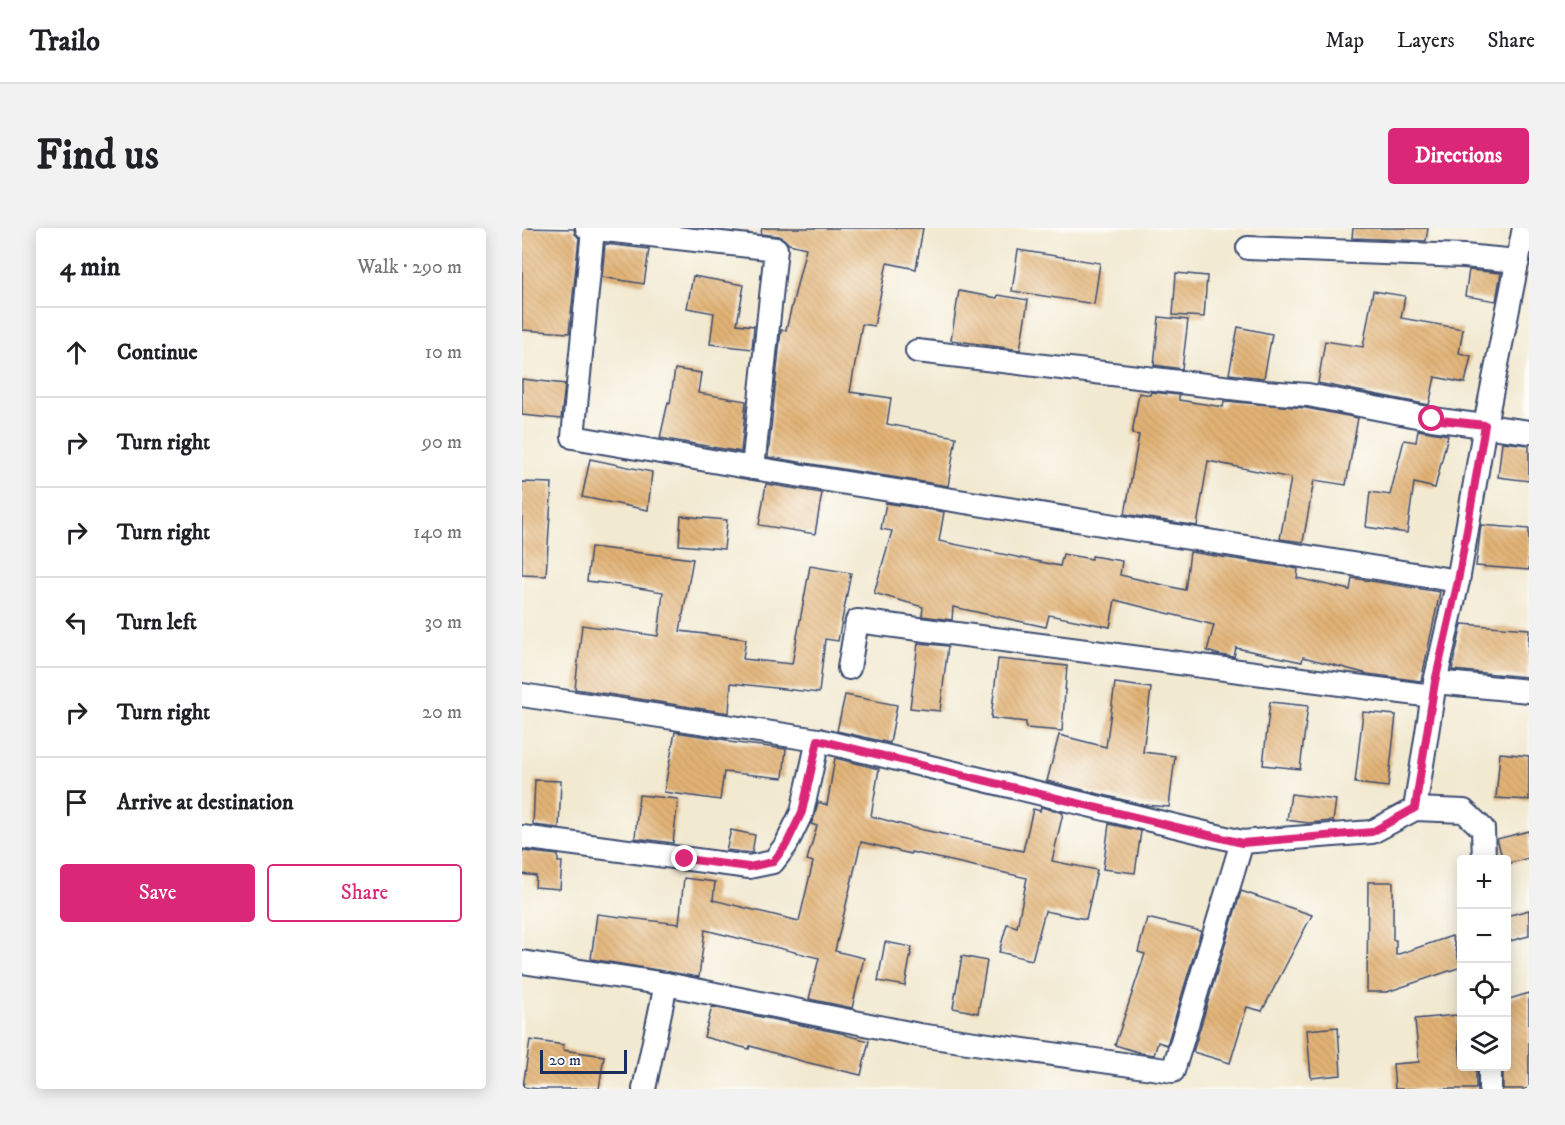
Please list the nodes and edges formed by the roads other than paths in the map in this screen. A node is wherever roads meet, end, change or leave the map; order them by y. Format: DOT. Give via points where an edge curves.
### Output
graph roads {
  1 [pos="590,228"];
  2 [pos="1524,228"];
  3 [pos="1248,248"];
  4 [pos="1518,261"];
  5 [pos="917,351"];
  6 [pos="1485,425"];
  7 [pos="1529,432"];
  8 [pos="753,468"];
  9 [pos="1458,581"];
  10 [pos="849,668"];
  11 [pos="1433,689"];
  12 [pos="1529,691"];
  13 [pos="522,695"];
  14 [pos="818,740"];
  15 [pos="1415,808"];
  16 [pos="522,837"];
  17 [pos="1242,843"];
  18 [pos="1484,855"];
  19 [pos="522,962"];
  20 [pos="666,984"];
  21 [pos="1490,1071"];
  22 [pos="1178,1080"];
  23 [pos="644,1089"];
  24 [pos="1490,1089"];
  1 -- 8 [label="street" via="573,437"];
  1 -- 8 [label="street" via="776,249"];
  2 -- 4 [label="street"];
  3 -- 4 [label="street"];
  4 -- 6 [label="street"];
  5 -- 6 [label="street" via="1308,395"];
  6 -- 7 [label="street"];
  6 -- 9 [label="street"];
  8 -- 9 [label="street"];
  9 -- 11 [label="street"];
  10 -- 11 [label="street" via="857,621"];
  11 -- 12 [label="street"];
  11 -- 15 [label="street"];
  13 -- 14 [label="street"];
  14 -- 16 [label="street" via="802,812 773,862 749,867"];
  14 -- 17 [label="street"];
  15 -- 17 [label="street" via="1372,832"];
  15 -- 18 [label="street" via="1464,811 1483,829"];
  17 -- 22 [label="street"];
  19 -- 20 [label="street"];
  20 -- 22 [label="street" via="919,1035"];
  20 -- 23 [label="street"];
  21 -- 24 [label="street"];
}
